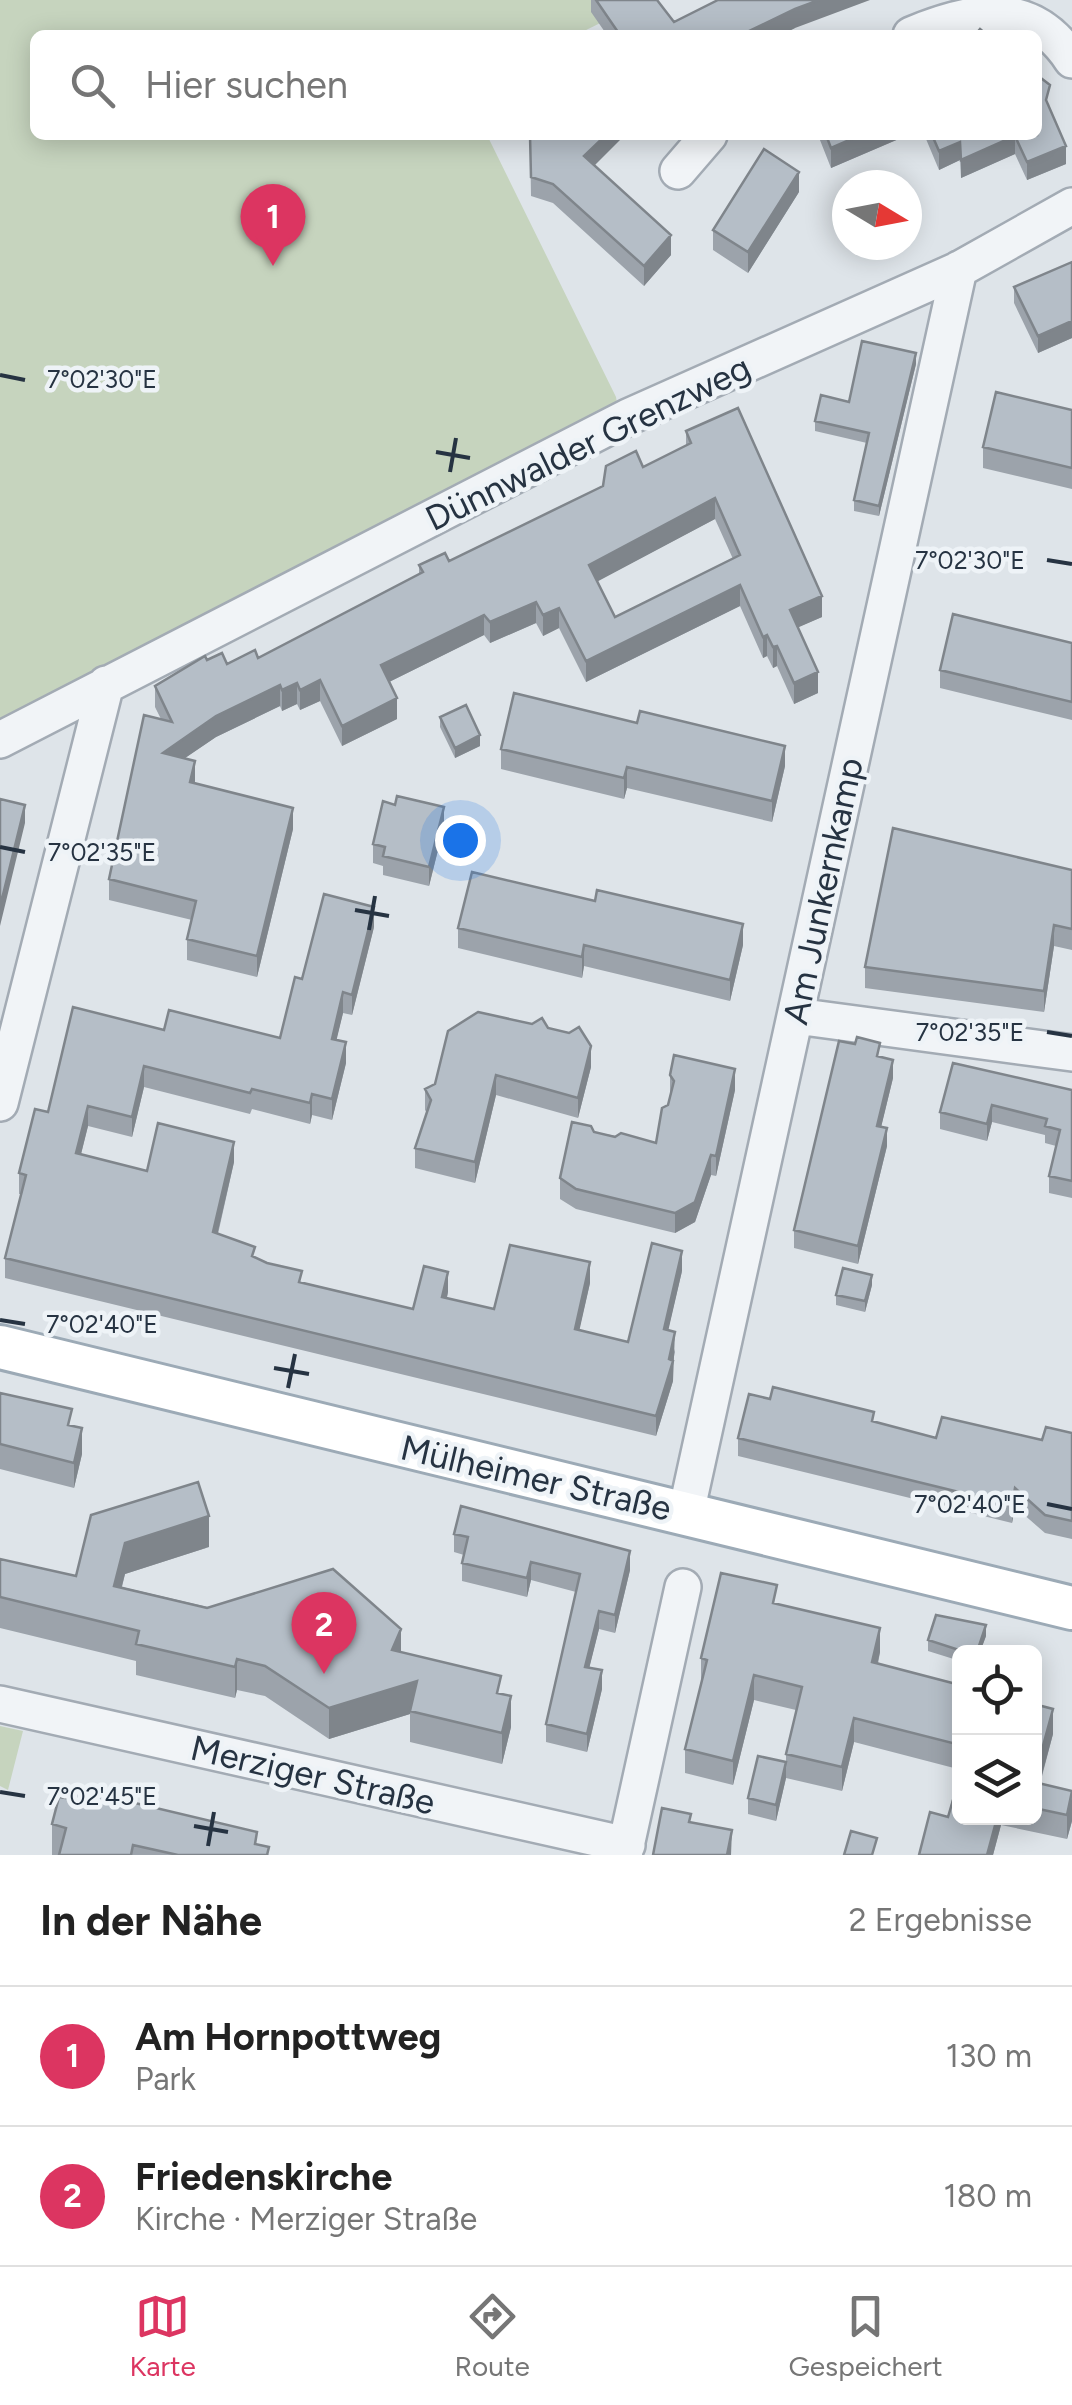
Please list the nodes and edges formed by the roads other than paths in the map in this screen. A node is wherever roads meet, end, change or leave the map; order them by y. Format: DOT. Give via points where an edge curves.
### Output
graph roads {
  1 [pos="922,30"];
  2 [pos="1072,60"];
  3 [pos="705,140"];
  4 [pos="678,171"];
  5 [pos="1072,206"];
  6 [pos="960,268"];
  7 [pos="106,684"];
  8 [pos="0,740"];
  9 [pos="796,1016"];
  10 [pos="1072,1053"];
  11 [pos="0,1103"];
  12 [pos="0,1347"];
  13 [pos="686,1513"];
  14 [pos="683,1587"];
  15 [pos="1072,1608"];
  16 [pos="0,1704"];
  17 [pos="625,1850"];
  1 -- 2 [label="street" via="973,8 1019,6 1060,33"];
  3 -- 4 [label="street"];
  5 -- 6 [label="street, Dünnwalder Grenzweg"];
  6 -- 7 [label="street, Dünnwalder Grenzweg" via="628,417"];
  6 -- 9 [label="street, Am Junkernkamp"];
  7 -- 8 [label="street, Dünnwalder Grenzweg"];
  7 -- 11 [label="street"];
  9 -- 10 [label="street"];
  9 -- 13 [label="street, Am Junkernkamp"];
  12 -- 13 [label="main road, Mülheimer Straße"];
  13 -- 15 [label="main road, Mülheimer Straße"];
  14 -- 17 [label="street"];
  16 -- 17 [label="street, Merziger Straße"];
}
